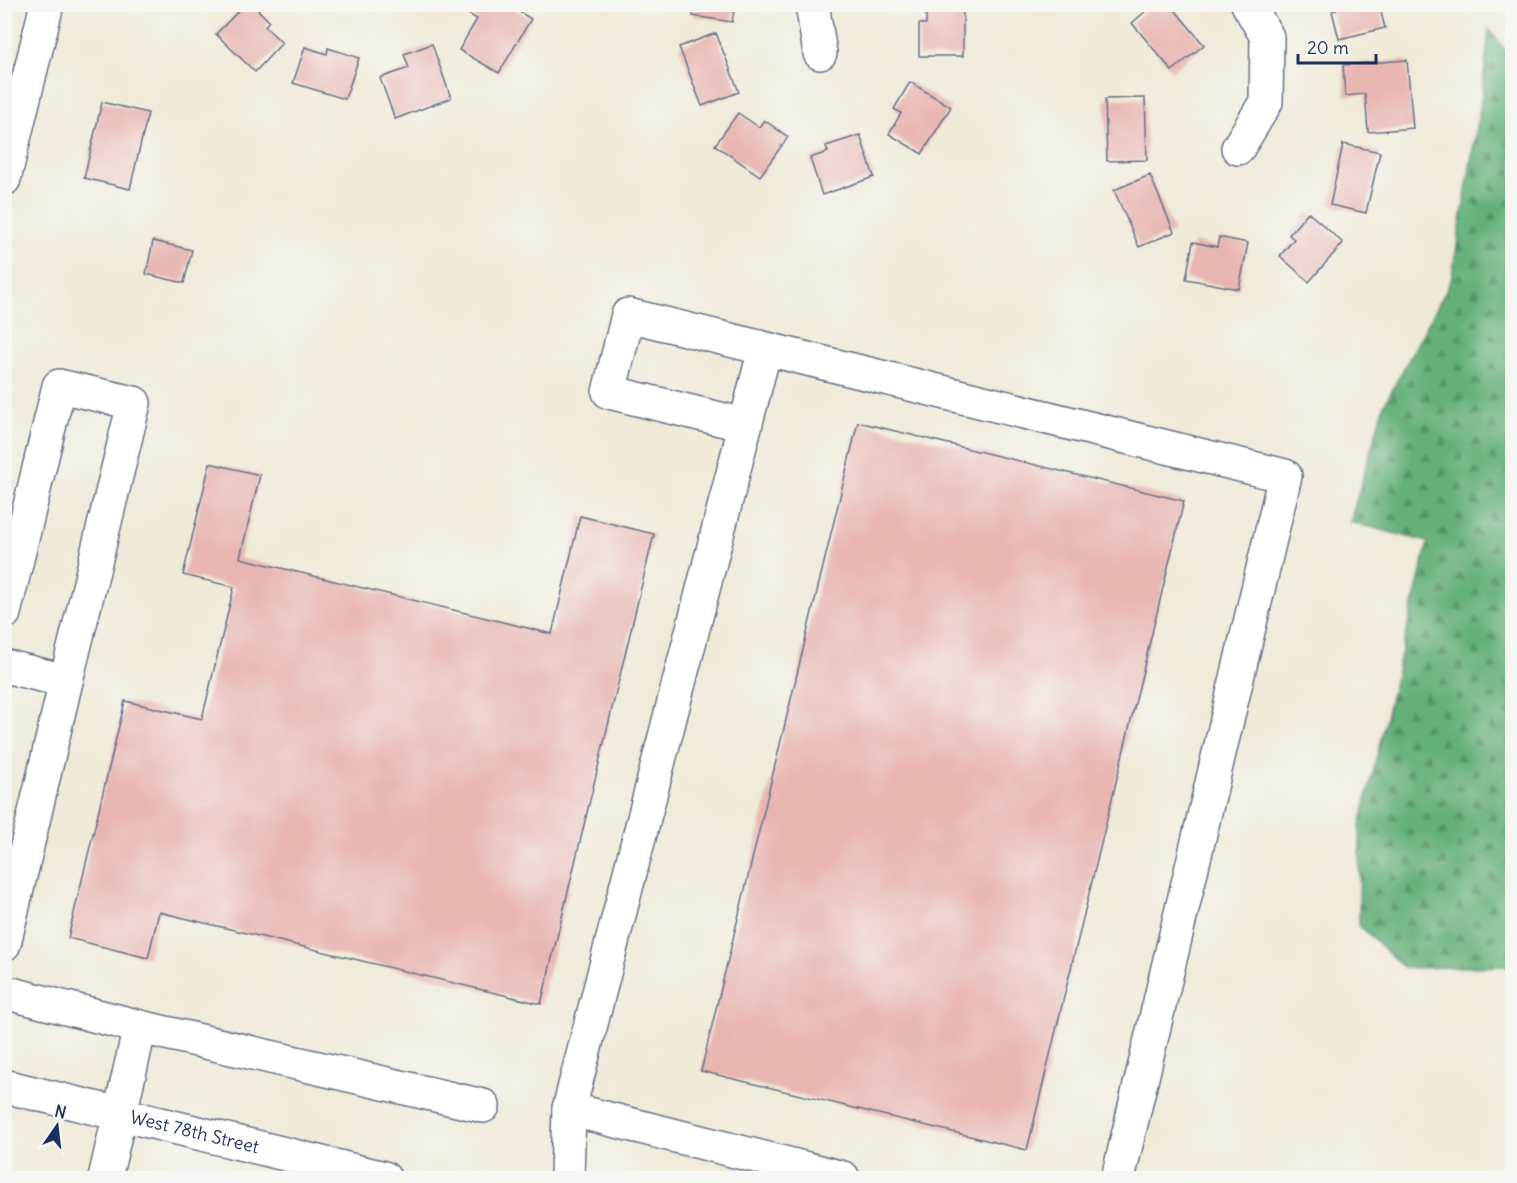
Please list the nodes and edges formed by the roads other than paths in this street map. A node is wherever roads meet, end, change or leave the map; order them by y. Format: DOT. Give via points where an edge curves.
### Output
graph roads {
  1 [pos="47,4"];
  2 [pos="812,4"];
  3 [pos="1248,4"];
  4 [pos="819,53"];
  5 [pos="1238,148"];
  6 [pos="4,179"];
  7 [pos="765,349"];
  8 [pos="745,425"];
  9 [pos="4,613"];
  10 [pos="4,666"];
  11 [pos="66,681"];
  12 [pos="4,944"];
  13 [pos="4,992"];
  14 [pos="140,1027"];
  15 [pos="4,1086"];
  16 [pos="483,1106"];
  17 [pos="569,1109"];
  18 [pos="120,1114"];
  19 [pos="105,1179"];
  20 [pos="384,1179"];
  21 [pos="567,1179"];
  22 [pos="843,1179"];
  23 [pos="1118,1179"];
  1 -- 6 [label="street"];
  2 -- 4 [label="street"];
  3 -- 5 [label="street" via="1267,37 1266,102"];
  7 -- 8 [label="street"];
  7 -- 8 [label="street" via="628,315 609,392"];
  7 -- 23 [label="street" via="1285,476"];
  8 -- 17 [label="street"];
  9 -- 11 [label="street" via="59,386 134,403"];
  10 -- 11 [label="street"];
  11 -- 12 [label="street"];
  13 -- 14 [label="street"];
  14 -- 16 [label="street"];
  14 -- 18 [label="street"];
  15 -- 18 [label="street, West 78th Street"];
  17 -- 21 [label="street"];
  17 -- 22 [label="street"];
  18 -- 19 [label="street"];
  18 -- 20 [label="street, West 78th Street"];
}
